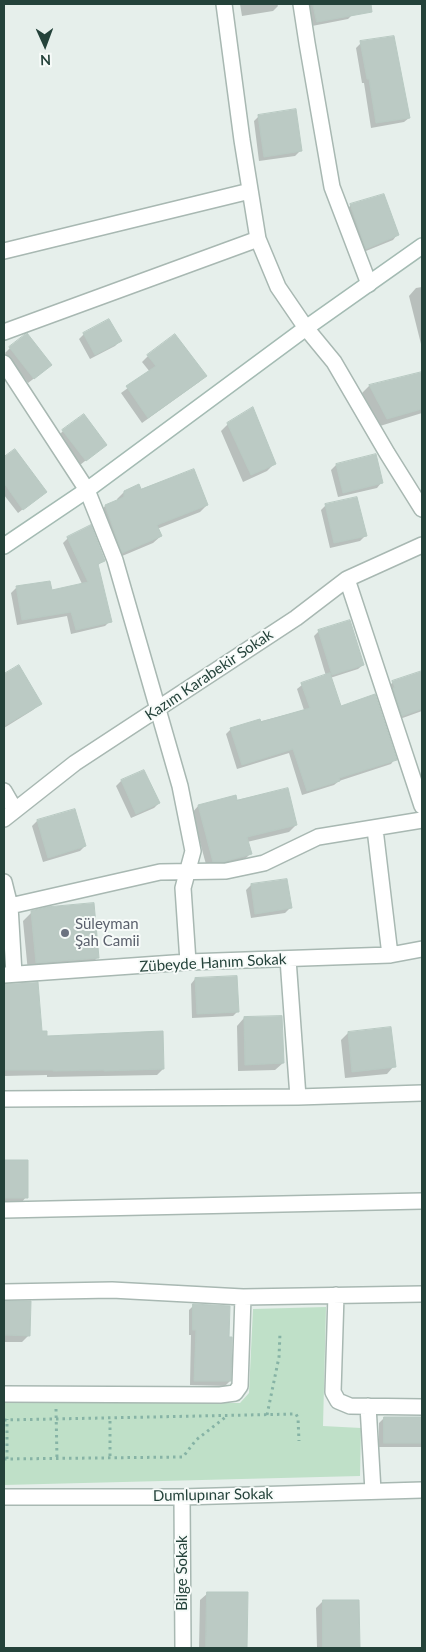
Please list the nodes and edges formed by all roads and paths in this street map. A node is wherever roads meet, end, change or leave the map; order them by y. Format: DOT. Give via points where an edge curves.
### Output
graph roads {
  1 [pos="224,4"];
  2 [pos="302,4"];
  3 [pos="250,191"];
  4 [pos="258,239"];
  5 [pos="422,246"];
  6 [pos="4,251"];
  7 [pos="369,284"];
  8 [pos="306,328"];
  9 [pos="4,332"];
  10 [pos="4,363"];
  11 [pos="87,490"];
  12 [pos="422,509"];
  13 [pos="422,545"];
  14 [pos="4,546"];
  15 [pos="347,579"];
  16 [pos="159,710"];
  17 [pos="4,791"];
  18 [pos="422,806"];
  19 [pos="9,814"];
  20 [pos="422,820"];
  21 [pos="375,828"];
  22 [pos="189,872"];
  23 [pos="4,882"];
  24 [pos="10,906"];
  25 [pos="422,949"];
  26 [pos="390,955"];
  27 [pos="288,958"];
  28 [pos="188,962"];
  29 [pos="9,975"];
  30 [pos="422,1092"];
  31 [pos="298,1097"];
  32 [pos="4,1099"];
  33 [pos="422,1201"];
  34 [pos="4,1210"];
  35 [pos="4,1292"];
  36 [pos="336,1294"];
  37 [pos="422,1294"];
  38 [pos="243,1296"];
  39 [pos="280,1333"];
  40 [pos="56,1393"];
  41 [pos="4,1394"];
  42 [pos="368,1406"];
  43 [pos="422,1407"];
  44 [pos="267,1415"];
  45 [pos="227,1416"];
  46 [pos="56,1418"];
  47 [pos="110,1418"];
  48 [pos="6,1420"];
  49 [pos="298,1441"];
  50 [pos="110,1456"];
  51 [pos="6,1459"];
  52 [pos="56,1459"];
  53 [pos="422,1490"];
  54 [pos="374,1491"];
  55 [pos="4,1497"];
  56 [pos="182,1497"];
  57 [pos="182,1648"];
  1 -- 3 [label="street"];
  2 -- 7 [label="street" via="332,188"];
  3 -- 4 [label="street"];
  3 -- 6 [label="street"];
  4 -- 8 [label="street" via="278,287"];
  4 -- 9 [label="street"];
  5 -- 7 [label="street"];
  7 -- 8 [label="street"];
  8 -- 11 [label="street"];
  8 -- 12 [label="street" via="334,362"];
  10 -- 11 [label="street"];
  11 -- 14 [label="street"];
  11 -- 16 [label="street" via="115,560"];
  13 -- 15 [label="street, Kazım Karabekir Sokak"];
  15 -- 16 [label="street, Kazım Karabekir Sokak" via="296,618"];
  15 -- 18 [label="street"];
  16 -- 19 [label="street, Kazım Karabekir Sokak" via="75,763"];
  16 -- 22 [label="street" via="180,786 193,851"];
  17 -- 19 [label="street"];
  20 -- 21 [label="street"];
  21 -- 22 [label="street" via="318,837 264,863 226,871"];
  21 -- 26 [label="street"];
  22 -- 24 [label="street" via="160,872"];
  22 -- 28 [label="street" via="184,888"];
  23 -- 24 [label="street"];
  24 -- 29 [label="street"];
  25 -- 26 [label="street, Zübeyde Hanım Sokak"];
  26 -- 27 [label="street, Zübeyde Hanım Sokak"];
  27 -- 28 [label="street, Zübeyde Hanım Sokak"];
  27 -- 31 [label="street"];
  28 -- 29 [label="street, Zübeyde Hanım Sokak"];
  30 -- 31 [label="street"];
  31 -- 32 [label="street"];
  33 -- 34 [label="street"];
  35 -- 38 [label="street" via="112,1290"];
  36 -- 37 [label="street"];
  36 -- 38 [label="street"];
  36 -- 42 [label="street" via="333,1392 338,1401 350,1406"];
  38 -- 40 [label="street" via="240,1386 235,1393"];
  39 -- 44 [label="path" via="279,1357"];
  40 -- 41 [label="street"];
  40 -- 46 [label="path"];
  42 -- 43 [label="street"];
  42 -- 54 [label="street"];
  44 -- 45 [label="path"];
  44 -- 49 [label="path" via="296,1414"];
  45 -- 47 [label="path"];
  45 -- 50 [label="path" via="196,1440 183,1457"];
  46 -- 47 [label="path"];
  46 -- 48 [label="path"];
  46 -- 52 [label="path"];
  47 -- 50 [label="path"];
  48 -- 51 [label="path"];
  50 -- 52 [label="path"];
  51 -- 52 [label="path"];
  53 -- 54 [label="street, Dumlupınar Sokak"];
  54 -- 56 [label="street, Dumlupınar Sokak"];
  55 -- 56 [label="street, Dumlupınar Sokak"];
  56 -- 57 [label="street, Bilge Sokak"];
}
